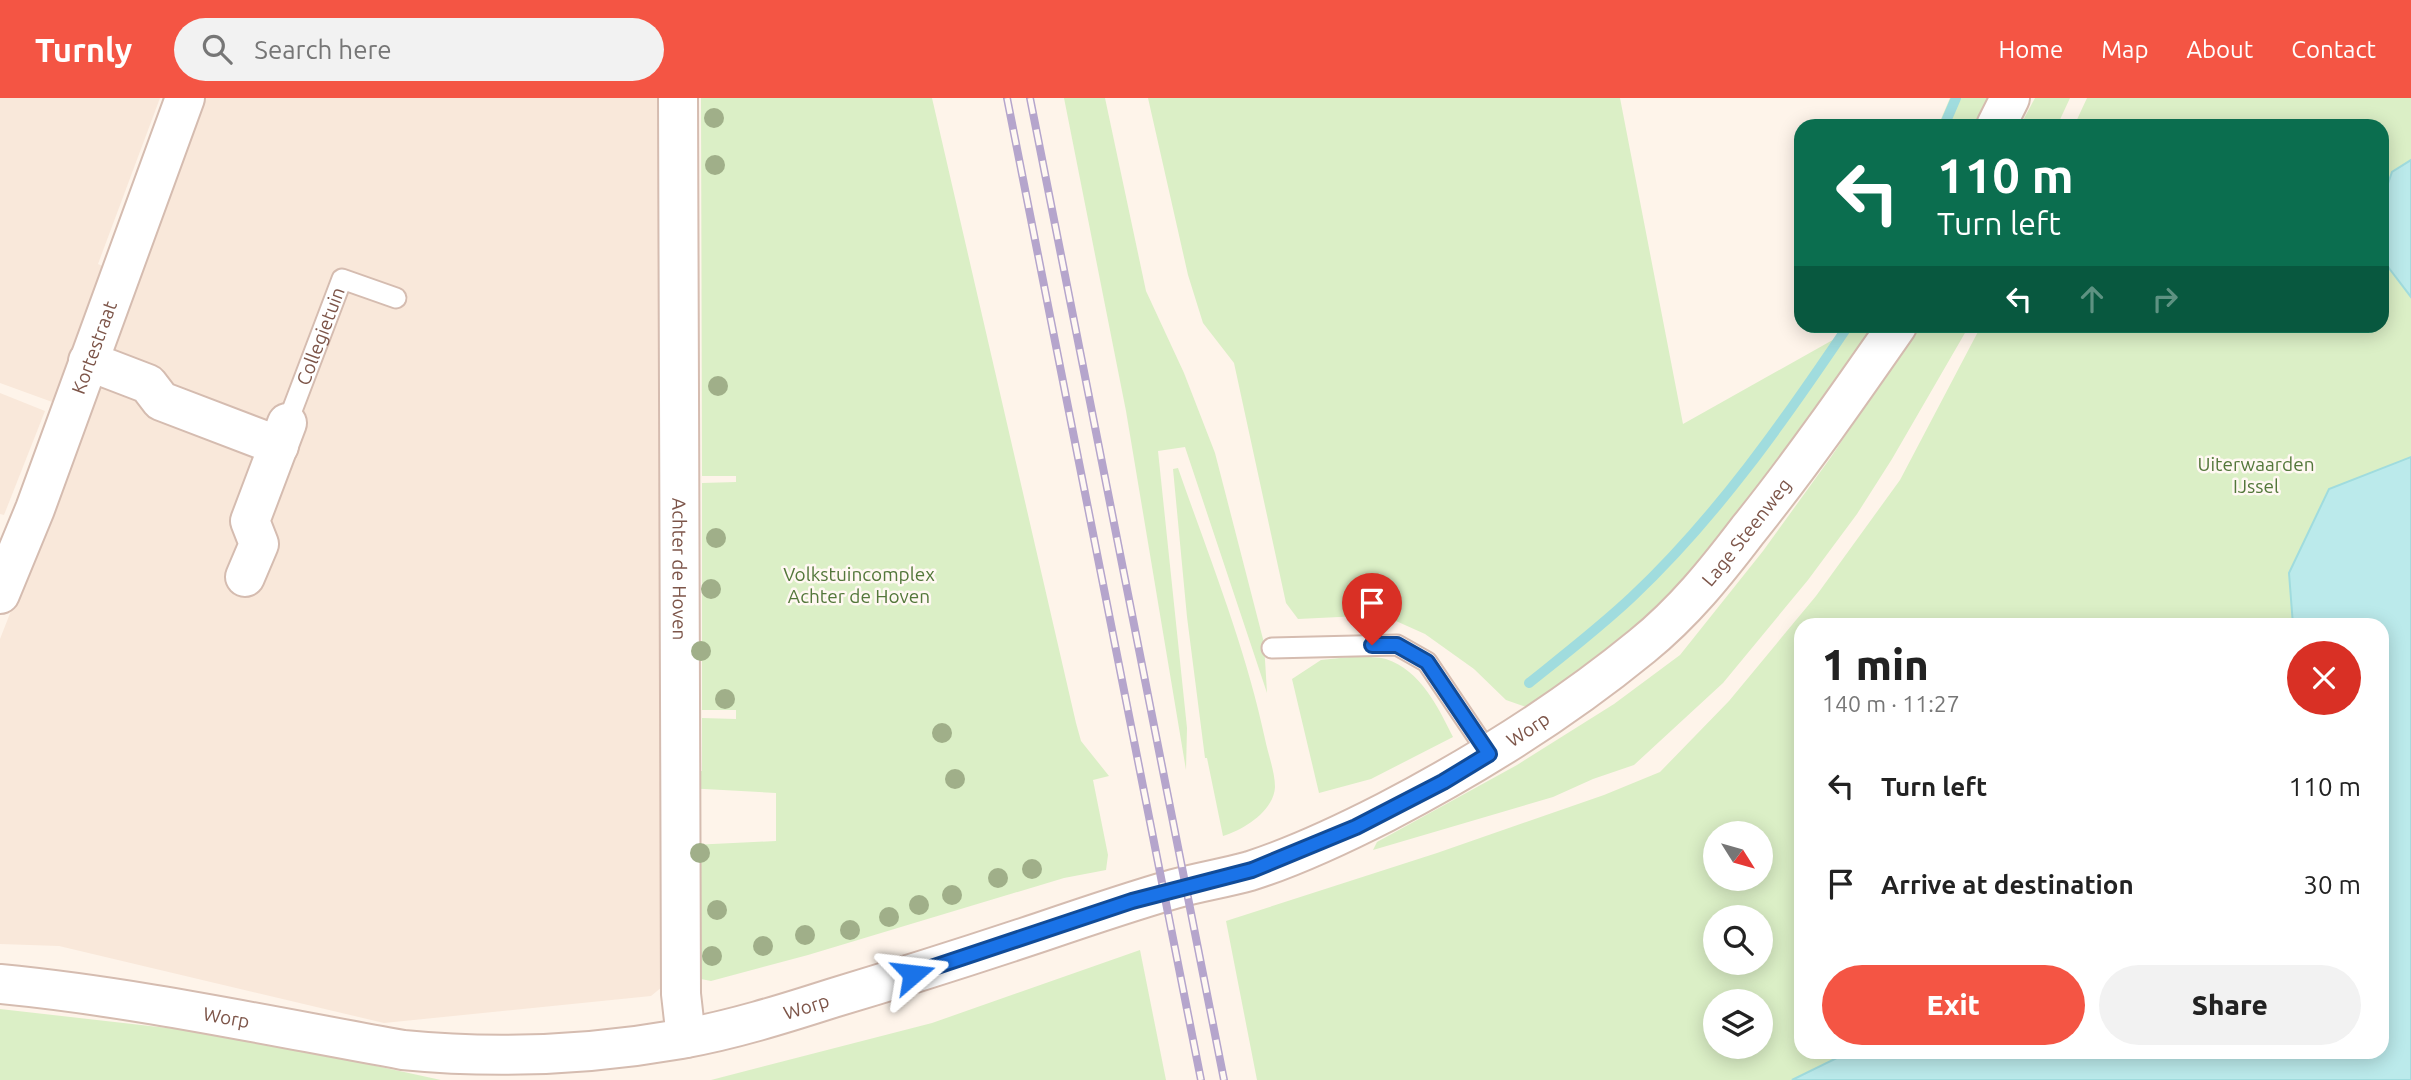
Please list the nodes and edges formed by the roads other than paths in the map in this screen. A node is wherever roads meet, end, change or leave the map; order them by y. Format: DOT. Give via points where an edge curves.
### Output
graph roads {
  1 [pos="185,98"];
  2 [pos="678,98"];
  3 [pos="2010,98"];
  4 [pos="2000,119"];
  5 [pos="396,298"];
  6 [pos="1892,333"];
  7 [pos="89,361"];
  8 [pos="283,433"];
  9 [pos="245,577"];
  10 [pos="3,580"];
  11 [pos="1272,648"];
  12 [pos="1561,707"];
  13 [pos="1489,754"];
  14 [pos="0,984"];
  15 [pos="686,1038"];
  1 -- 7 [label="street, Kortestraat"];
  2 -- 15 [label="street, Achter de Hoven" via="681,994"];
  3 -- 4 [label="street"];
  5 -- 8 [label="lane, Collegietuin" via="342,279"];
  6 -- 12 [label="street, Lage Steenweg" via="1787,482 1707,582 1644,645"];
  7 -- 8 [label="street" via="148,384 161,401"];
  7 -- 10 [label="street, Kortestraat" via="35,509"];
  8 -- 9 [label="street, Collegietuin" via="250,521 259,544"];
  11 -- 13 [label="lane" via="1397,645 1427,662"];
  12 -- 13 [label="street, Worp"];
  13 -- 15 [label="street, Worp" via="1401,804 1309,835 1248,871 1132,901 792,1011"];
  14 -- 15 [label="street, Worp" via="437,1054 565,1053"];
}
